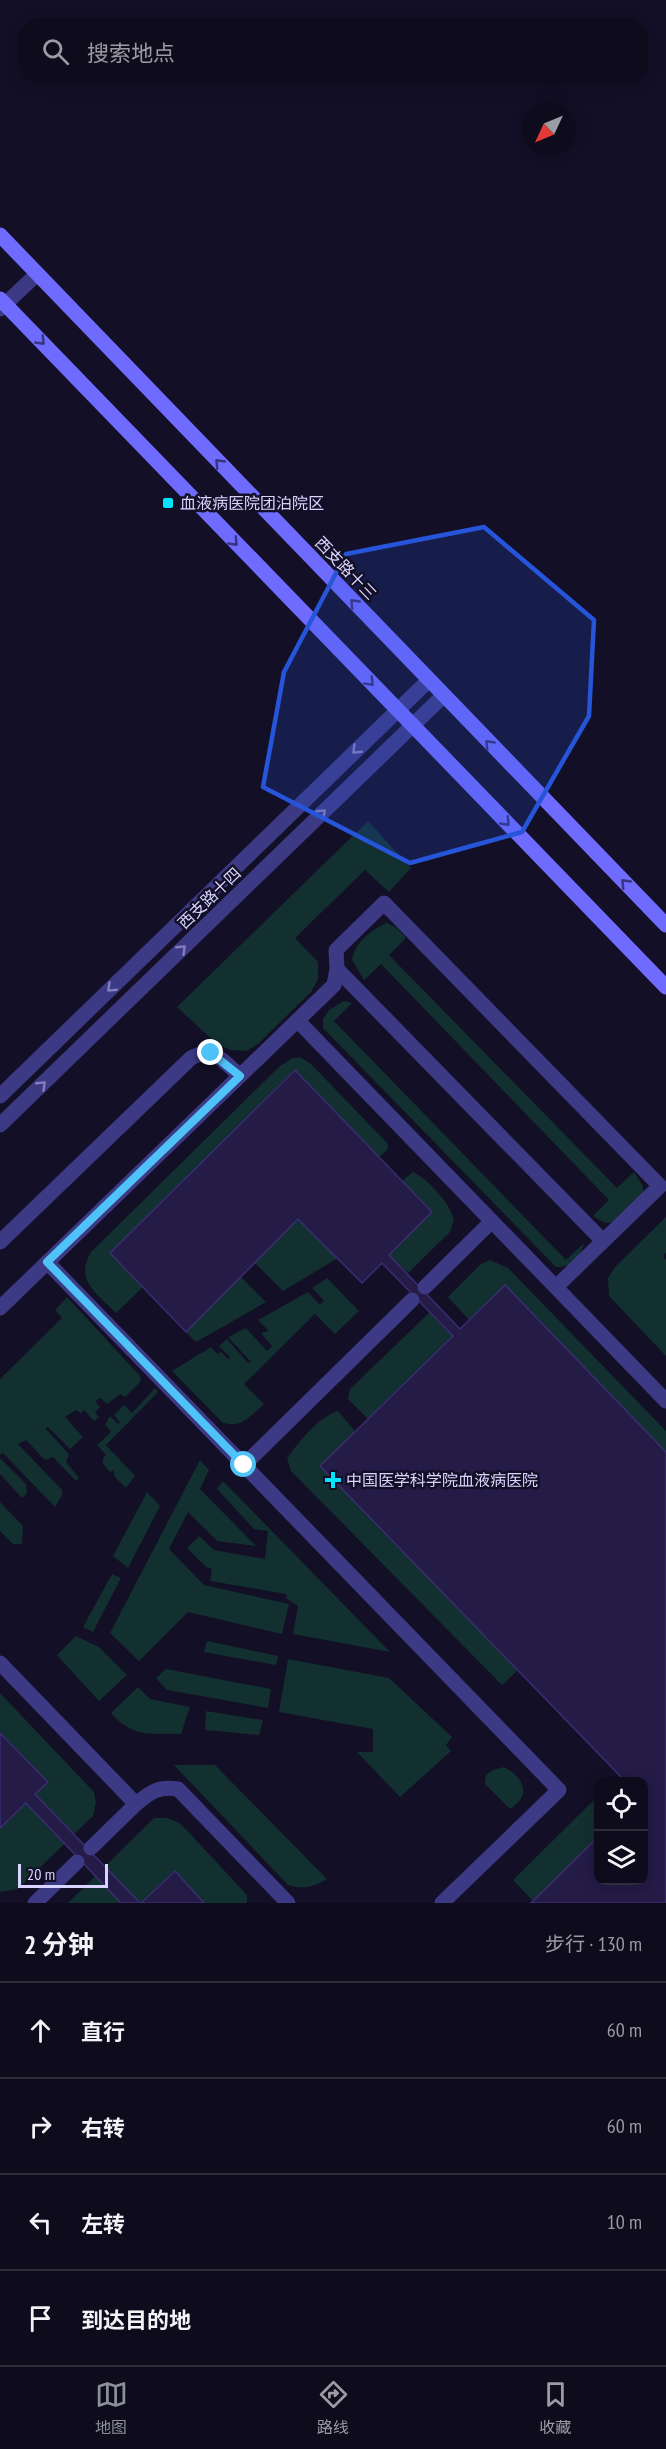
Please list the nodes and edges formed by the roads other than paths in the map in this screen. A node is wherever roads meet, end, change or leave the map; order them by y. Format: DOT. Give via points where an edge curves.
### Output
graph roads {
  1 [pos="0,235"];
  2 [pos="37,274"];
  3 [pos="2,304"];
  4 [pos="429,680"];
  5 [pos="443,696"];
  6 [pos="397,710"];
  7 [pos="412,726"];
  8 [pos="666,925"];
  9 [pos="337,969"];
  10 [pos="666,987"];
  11 [pos="298,1021"];
  12 [pos="240,1076"];
  13 [pos="0,1096"];
  14 [pos="0,1125"];
  15 [pos="492,1221"];
  16 [pos="603,1241"];
  17 [pos="0,1242"];
  18 [pos="47,1262"];
  19 [pos="425,1287"];
  20 [pos="556,1287"];
  21 [pos="412,1300"];
  22 [pos="0,1308"];
  23 [pos="666,1401"];
  24 [pos="244,1465"];
  25 [pos="0,1664"];
  26 [pos="136,1804"];
  27 [pos="91,1848"];
  28 [pos="77,1862"];
  29 [pos="35,1903"];
  30 [pos="288,1903"];
  31 [pos="442,1903"];
  1 -- 2 [label="main road, 西支路十三"];
  2 -- 3 [label="street"];
  4 -- 2 [label="main road, 西支路十三, one-way"];
  3 -- 6 [label="main road, one-way"];
  4 -- 5 [label="main road, 西支路十三"];
  4 -- 6 [label="street, 西支路十四"];
  5 -- 7 [label="street, 西支路十四"];
  8 -- 5 [label="main road, 西支路十三, one-way"];
  6 -- 7 [label="main road"];
  6 -- 13 [label="street, 西支路十四, one-way"];
  7 -- 10 [label="main road, one-way"];
  14 -- 7 [label="street, 西支路十四, one-way"];
  9 -- 11 [label="street" via="334,985"];
  9 -- 16 [label="street"];
  9 -- 16 [label="street" via="336,950 384,903 660,1186"];
  11 -- 12 [label="street"];
  11 -- 15 [label="street"];
  12 -- 17 [label="street" via="211,1053 201,1052 191,1058"];
  12 -- 18 [label="street"];
  15 -- 19 [label="street"];
  15 -- 20 [label="street"];
  16 -- 20 [label="street"];
  18 -- 22 [label="street"];
  18 -- 24 [label="street"];
  20 -- 23 [label="street"];
  21 -- 24 [label="street"];
  24 -- 31 [label="street" via="559,1790"];
  25 -- 26 [label="street"];
  26 -- 27 [label="street"];
  26 -- 30 [label="street" via="152,1791 164,1787 178,1789"];
  28 -- 29 [label="street"];
}
